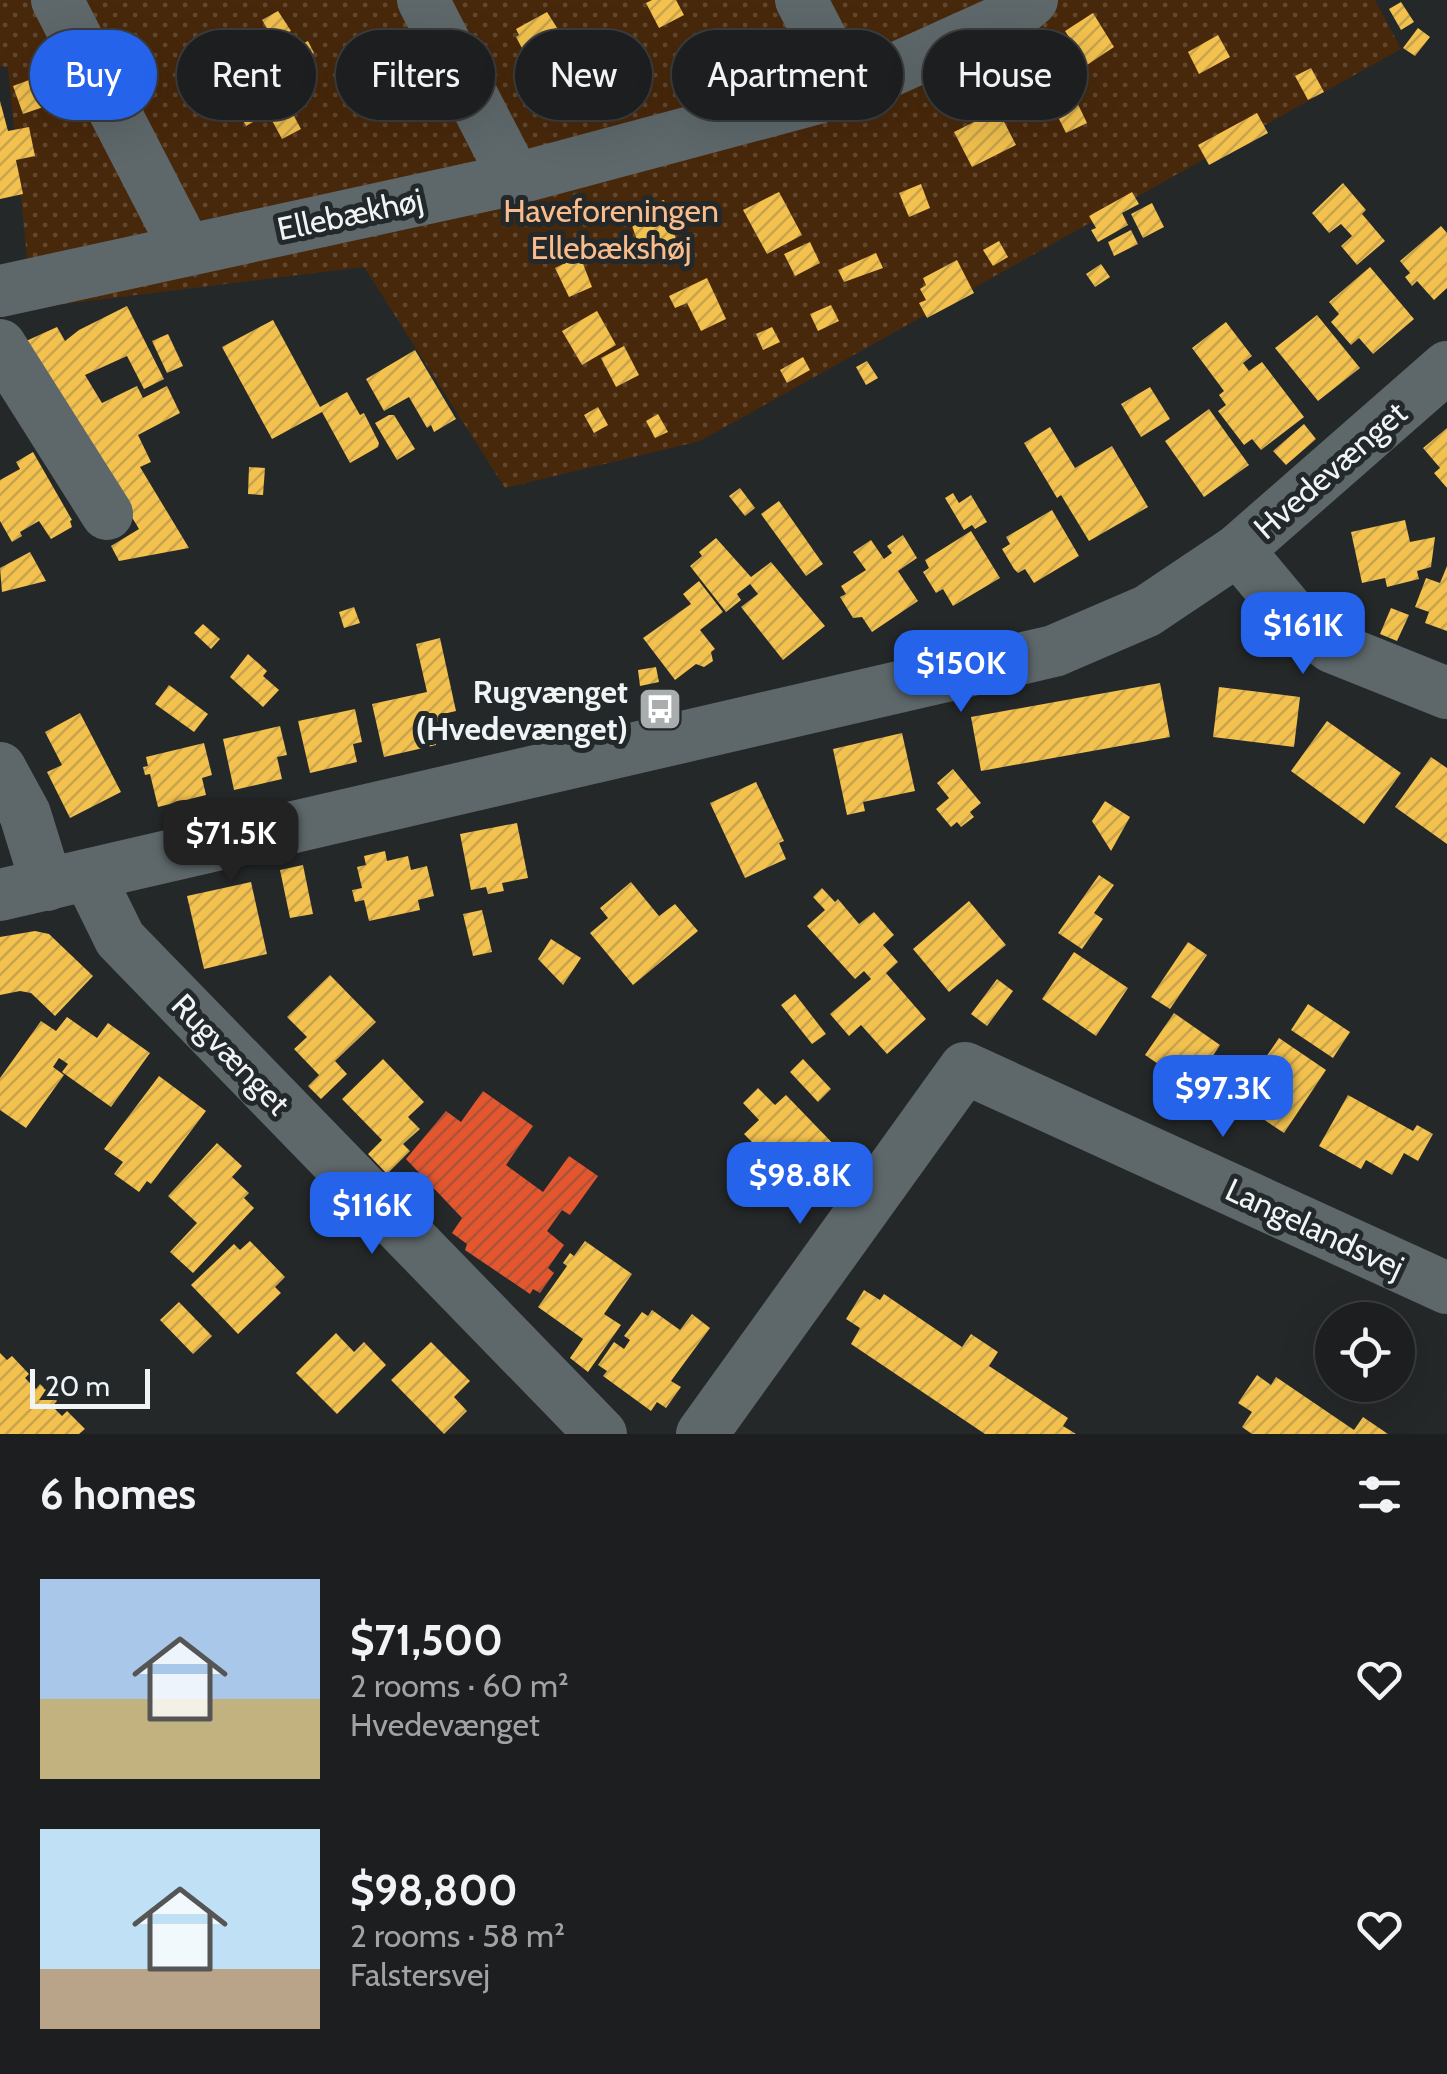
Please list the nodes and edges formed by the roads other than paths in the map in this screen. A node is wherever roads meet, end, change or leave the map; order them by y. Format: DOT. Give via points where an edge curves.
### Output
graph roads {
  1 [pos="57,0"];
  2 [pos="422,0"];
  3 [pos="801,0"];
  4 [pos="1032,0"];
  5 [pos="817,30"];
  6 [pos="903,65"];
  7 [pos="737,120"];
  8 [pos="515,180"];
  9 [pos="186,248"];
  10 [pos="0,291"];
  11 [pos="0,345"];
  12 [pos="1447,367"];
  13 [pos="107,514"];
  14 [pos="1238,550"];
  15 [pos="1447,693"];
  16 [pos="0,768"];
  17 [pos="45,885"];
  18 [pos="1447,1288"];
  19 [pos="601,1434"];
  20 [pos="702,1434"];
  1 -- 9 [label="street"];
  2 -- 8 [label="street"];
  3 -- 5 [label="street"];
  4 -- 6 [label="street, Ellebækhøj" via="1014,15"];
  7 -- 8 [label="street, Ellebækhøj"];
  8 -- 9 [label="street, Ellebækhøj"];
  9 -- 10 [label="street, Ellebækhøj"];
  11 -- 13 [label="street"];
  12 -- 14 [label="street, Hvedevænget"];
  14 -- 15 [label="street" via="1298,622 1332,647"];
  14 -- 17 [label="street, Hvedevænget" via="1147,611 1054,651"];
  16 -- 17 [label="street, Rugvænget" via="25,814"];
  17 -- 19 [label="street, Rugvænget" via="120,939"];
  18 -- 20 [label="street, Langelandsvej" via="965,1068"];
}
